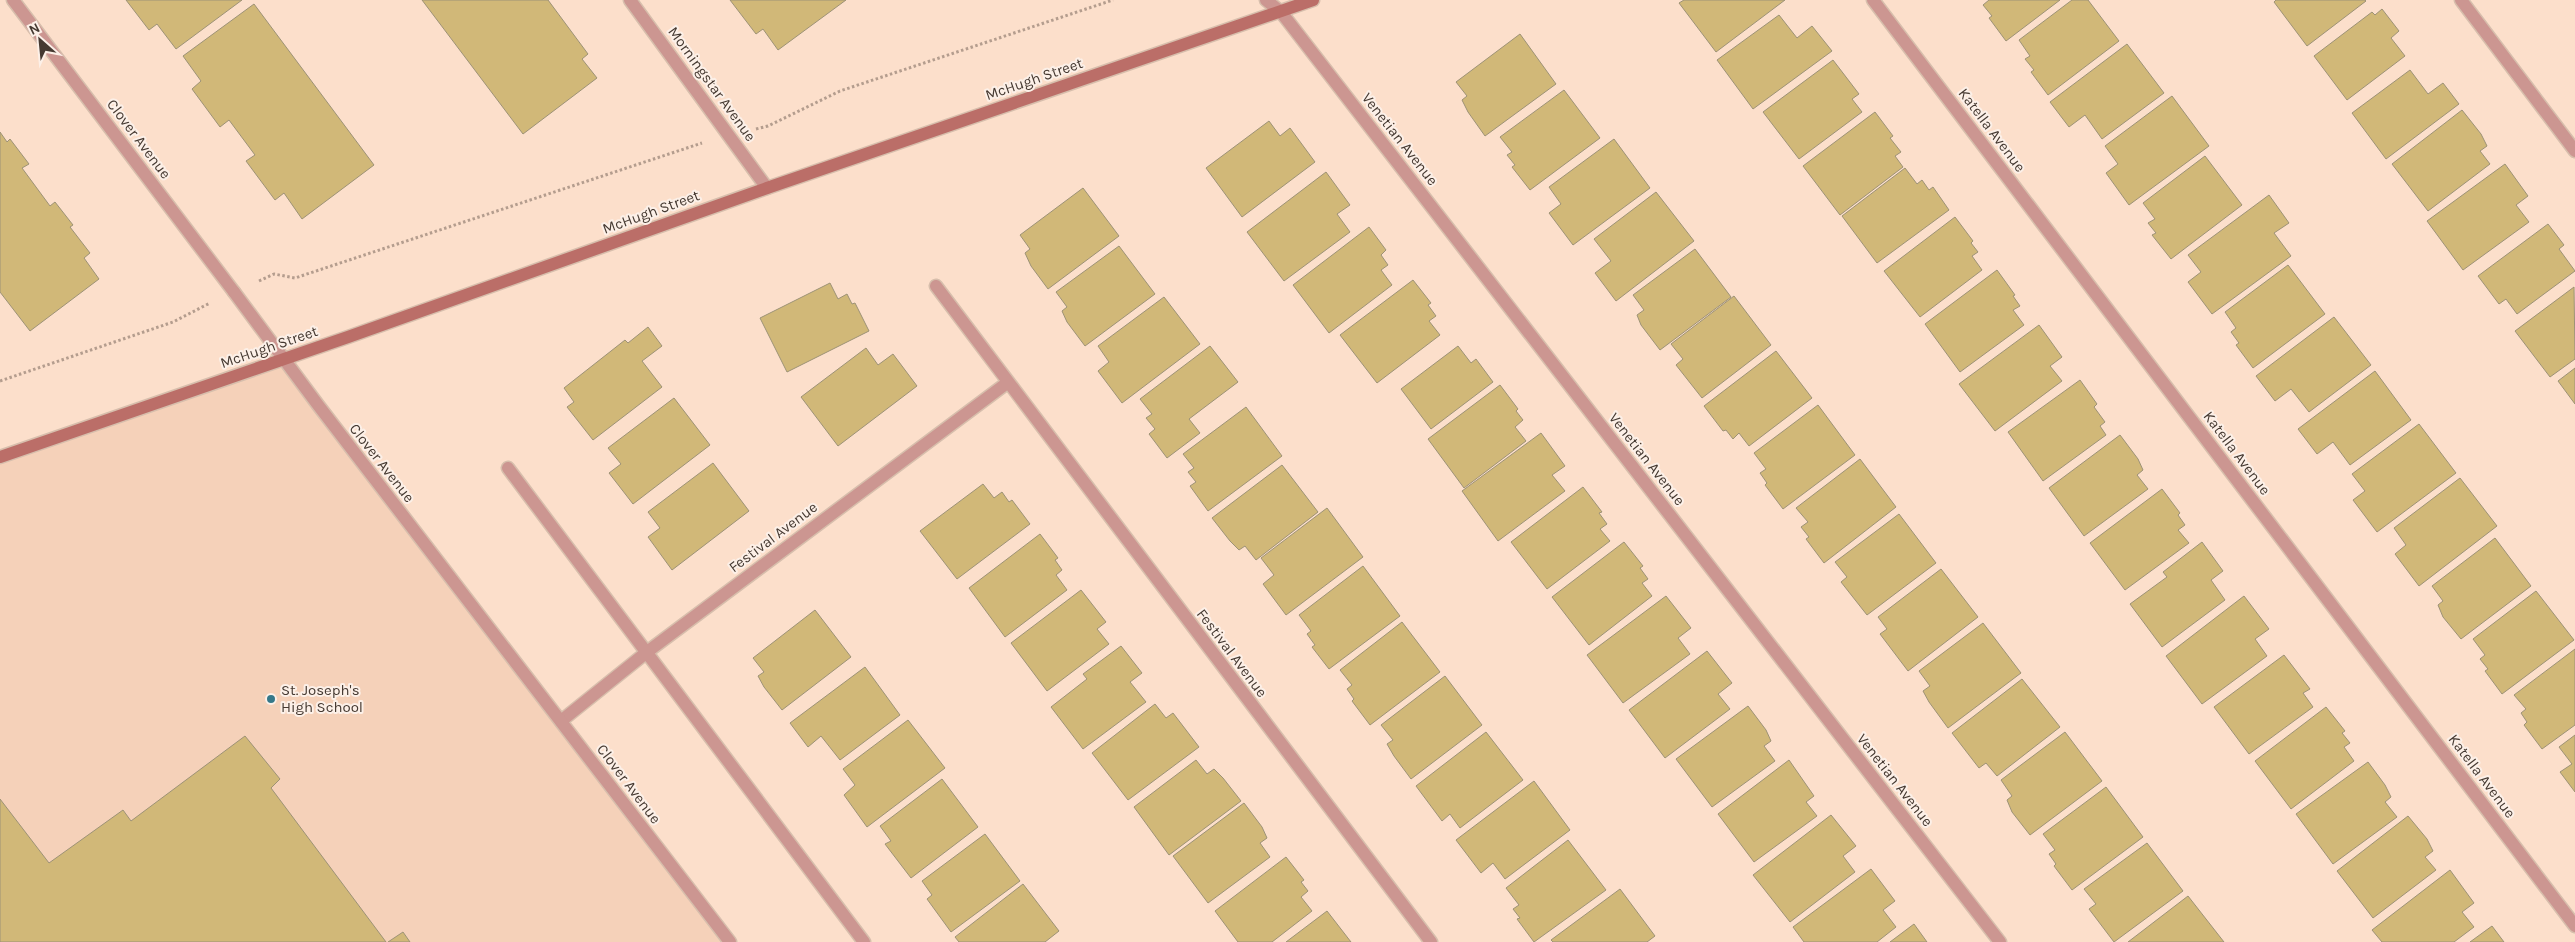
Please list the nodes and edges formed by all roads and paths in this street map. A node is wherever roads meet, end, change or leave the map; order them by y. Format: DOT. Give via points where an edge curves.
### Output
graph roads {
  1 [pos="13,0"];
  2 [pos="630,0"];
  3 [pos="1113,0"];
  4 [pos="1266,0"];
  5 [pos="1313,0"];
  6 [pos="1873,0"];
  7 [pos="2461,0"];
  8 [pos="1281,12"];
  9 [pos="768,126"];
  10 [pos="688,147"];
  11 [pos="2575,150"];
  12 [pos="767,188"];
  13 [pos="274,274"];
  14 [pos="936,286"];
  15 [pos="173,322"];
  16 [pos="283,360"];
  17 [pos="0,381"];
  18 [pos="1007,383"];
  19 [pos="0,457"];
  20 [pos="508,468"];
  21 [pos="647,652"];
  22 [pos="561,721"];
  23 [pos="2575,926"];
  24 [pos="730,942"];
  25 [pos="864,942"];
  26 [pos="1431,942"];
  27 [pos="2000,942"];
  1 -- 16 [label="street, Clover Avenue"];
  2 -- 12 [label="street, Morningstar Avenue"];
  3 -- 9 [label="path" via="840,91"];
  4 -- 8 [label="street, Venetian Avenue"];
  5 -- 8 [label="main road, McHugh Street"];
  6 -- 23 [label="street, Katella Avenue"];
  7 -- 11 [label="street"];
  8 -- 12 [label="main road, McHugh Street"];
  8 -- 27 [label="street, Venetian Avenue"];
  10 -- 13 [label="path" via="296,278"];
  12 -- 16 [label="main road, McHugh Street"];
  14 -- 18 [label="street, Festival Avenue"];
  15 -- 17 [label="path"];
  16 -- 19 [label="main road, McHugh Street"];
  16 -- 22 [label="street, Clover Avenue"];
  18 -- 21 [label="street, Festival Avenue"];
  18 -- 26 [label="street, Festival Avenue"];
  20 -- 21 [label="street"];
  21 -- 22 [label="street, Festival Avenue"];
  21 -- 25 [label="street"];
  22 -- 24 [label="street, Clover Avenue"];
}
